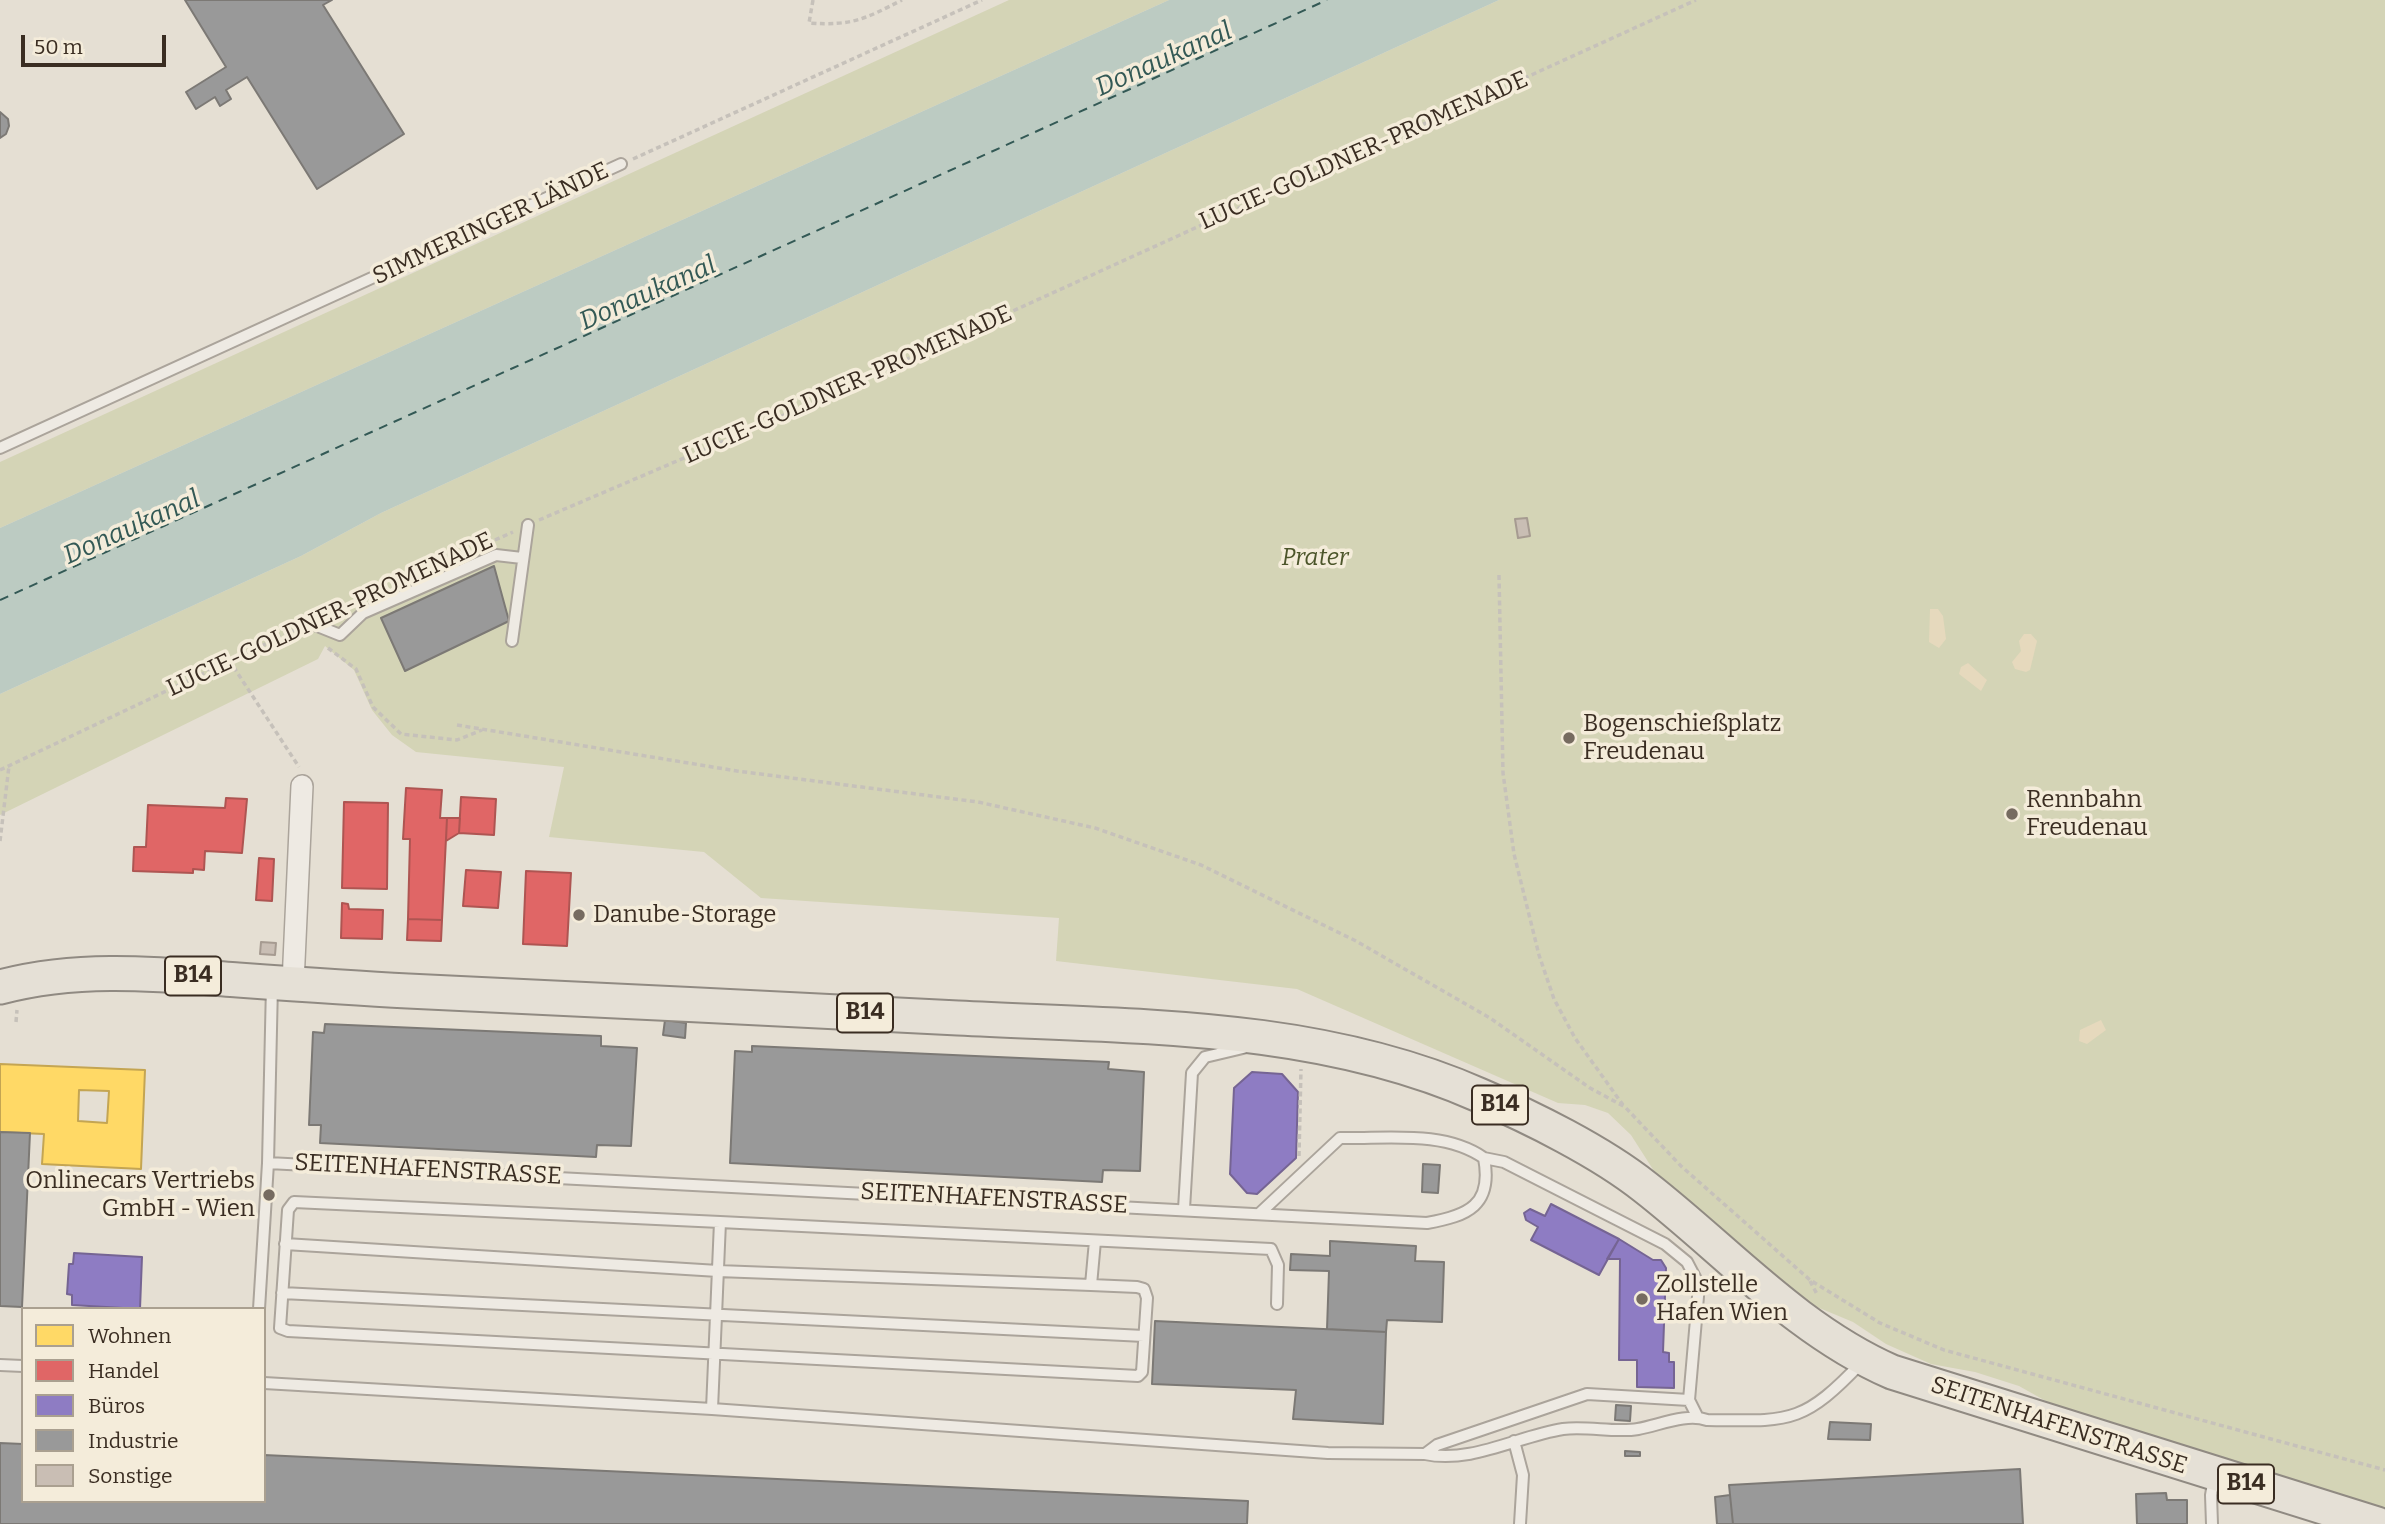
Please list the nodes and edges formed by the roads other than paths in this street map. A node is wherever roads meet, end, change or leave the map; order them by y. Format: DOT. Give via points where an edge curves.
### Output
graph roads {
  1 [pos="621,164"];
  2 [pos="0,448"];
  3 [pos="528,525"];
  4 [pos="522,558"];
  5 [pos="310,623"];
  6 [pos="512,641"];
  7 [pos="302,786"];
  8 [pos="283,983"];
  9 [pos="6,985"];
  10 [pos="1362,1055"];
  11 [pos="1484,1158"];
  12 [pos="268,1163"];
  13 [pos="1184,1209"];
  14 [pos="1260,1213"];
  15 [pos="720,1222"];
  16 [pos="1095,1241"];
  17 [pos="285,1244"];
  18 [pos="718,1271"];
  19 [pos="1091,1285"];
  20 [pos="282,1293"];
  21 [pos="1277,1304"];
  22 [pos="259,1307"];
  23 [pos="715,1315"];
  24 [pos="1144,1336"];
  25 [pos="712,1355"];
  26 [pos="1864,1360"];
  27 [pos="0,1365"];
  28 [pos="21,1366"];
  29 [pos="266,1383"];
  30 [pos="1689,1400"];
  31 [pos="712,1409"];
  32 [pos="1697,1416"];
  33 [pos="1514,1441"];
  34 [pos="1425,1454"];
  35 [pos="2215,1475"];
  36 [pos="1520,1524"];
  37 [pos="2212,1524"];
  38 [pos="2377,1524"];
  1 -- 2 [label="lane, SIMMERINGER LÄNDE"];
  3 -- 4 [label="lane"];
  4 -- 5 [label="lane" via="496,555 363,614 340,635"];
  4 -- 6 [label="lane"];
  7 -- 8 [label="street"];
  8 -- 9 [label="main road, SEITENHAFENSTRASSE / B14" via="115,972 58,975"];
  8 -- 10 [label="main road, SEITENHAFENSTRASSE / B14" via="1188,1030"];
  8 -- 12 [label="lane, SEITENHAFENSTRASSE"];
  10 -- 13 [label="lane" via="1320,1056 1245,1047 1205,1057 1192,1073"];
  10 -- 26 [label="main road, SEITENHAFENSTRASSE / B14" via="1477,1094 1554,1131 1642,1184 1792,1312"];
  11 -- 14 [label="lane" via="1466,1146 1435,1140 1340,1138"];
  11 -- 14 [label="lane, SEITENHAFENSTRASSE" via="1488,1178 1483,1196 1472,1209 1450,1219 1406,1223"];
  11 -- 30 [label="lane" via="1504,1162 1653,1238 1687,1262 1699,1285"];
  12 -- 13 [label="lane, SEITENHAFENSTRASSE"];
  12 -- 22 [label="lane"];
  13 -- 14 [label="lane, SEITENHAFENSTRASSE"];
  15 -- 16 [label="lane"];
  15 -- 17 [label="lane" via="294,1202 288,1210"];
  15 -- 18 [label="lane"];
  16 -- 19 [label="lane"];
  16 -- 21 [label="lane" via="1271,1249 1278,1265"];
  17 -- 18 [label="lane"];
  17 -- 20 [label="lane"];
  18 -- 19 [label="lane"];
  18 -- 23 [label="lane"];
  19 -- 24 [label="lane" via="1144,1289"];
  20 -- 23 [label="lane"];
  20 -- 25 [label="lane" via="281,1328 288,1331"];
  23 -- 24 [label="lane"];
  23 -- 25 [label="lane"];
  24 -- 25 [label="lane" via="1138,1376"];
  25 -- 31 [label="lane"];
  26 -- 32 [label="lane" via="1836,1388 1799,1415 1782,1421"];
  26 -- 35 [label="main road, SEITENHAFENSTRASSE / B14" via="1892,1373"];
  27 -- 28 [label="lane"];
  29 -- 31 [label="lane"];
  30 -- 32 [label="lane"];
  30 -- 34 [label="lane" via="1587,1394 1437,1445"];
  31 -- 34 [label="lane" via="1328,1453"];
  32 -- 33 [label="lane" via="1634,1430 1594,1426"];
  33 -- 34 [label="lane" via="1466,1455 1441,1458"];
  33 -- 36 [label="lane" via="1523,1475"];
  35 -- 37 [label="lane"];
  35 -- 38 [label="main road, SEITENHAFENSTRASSE / B14"];
}
